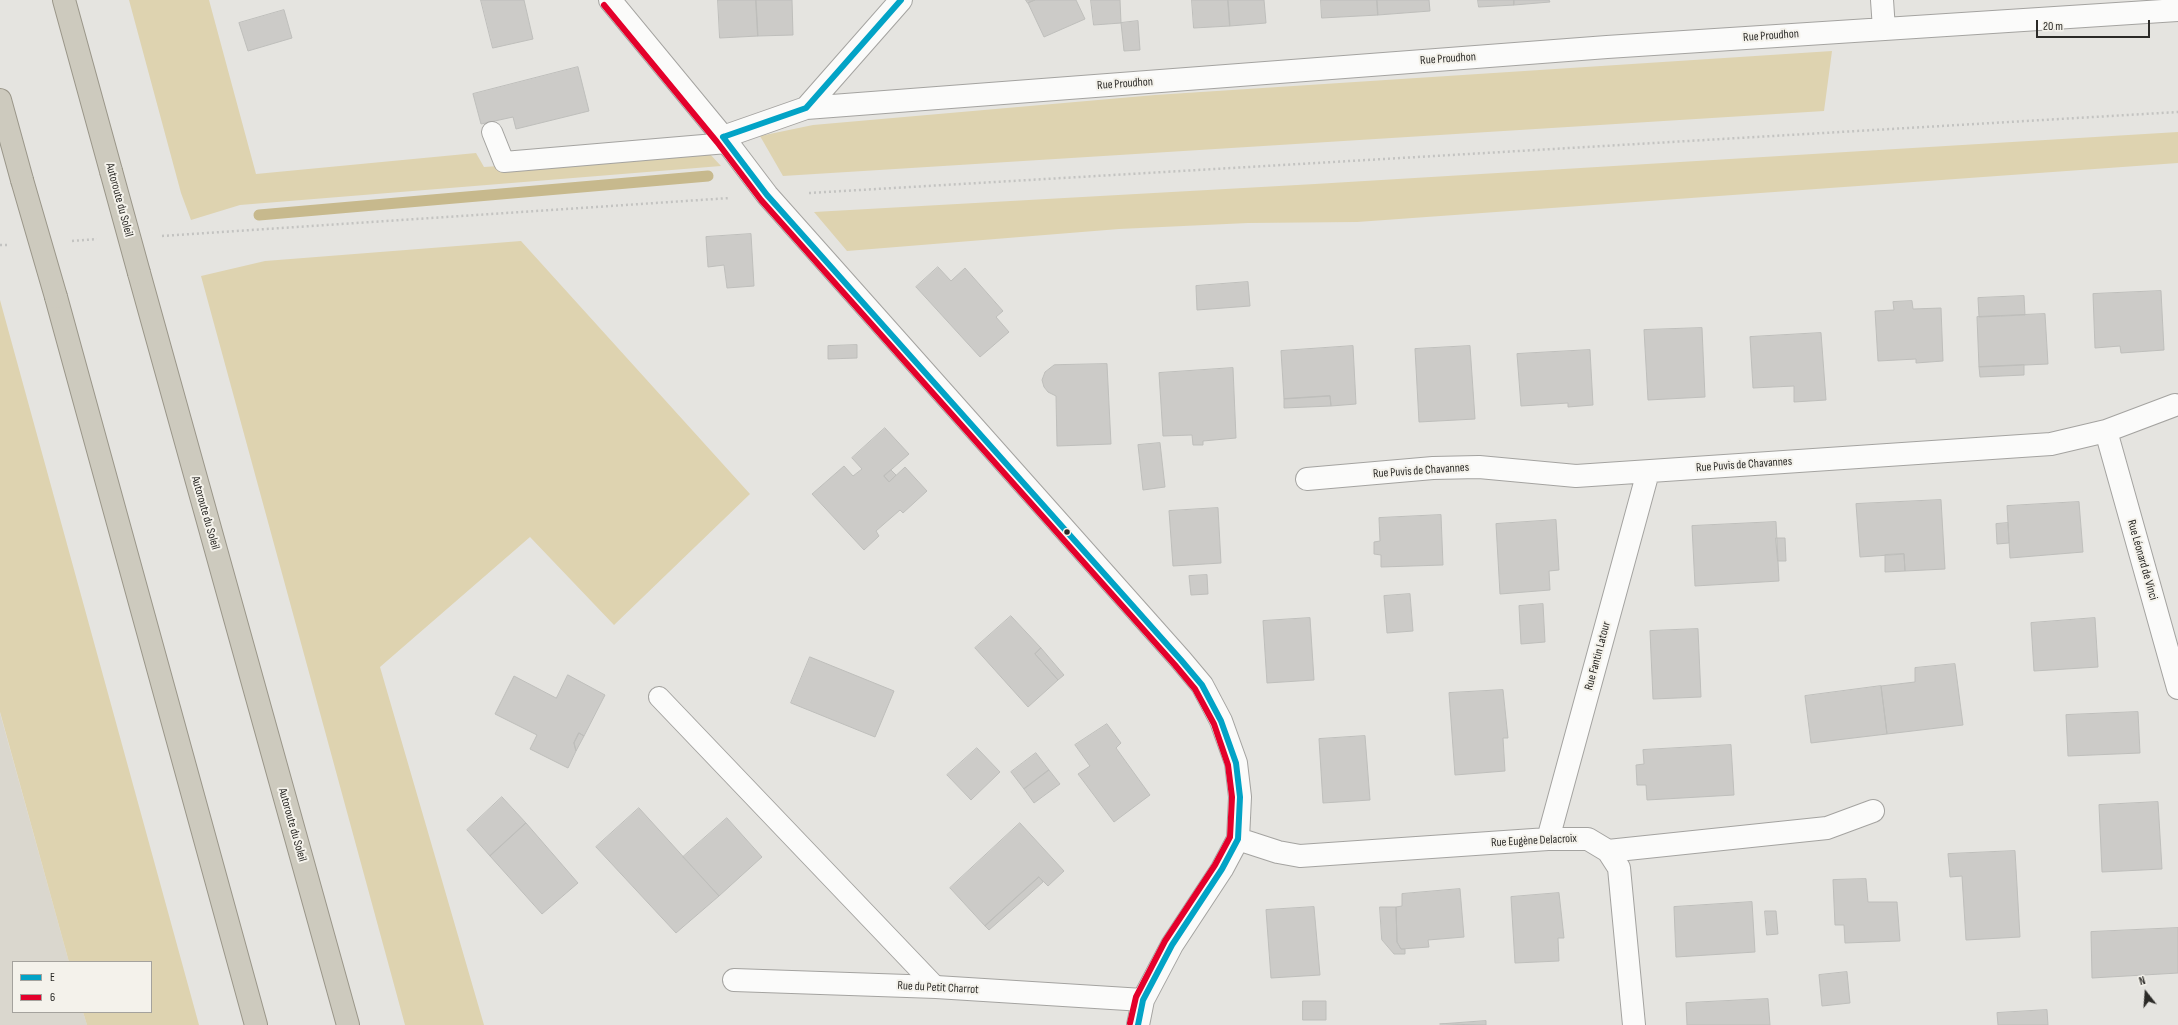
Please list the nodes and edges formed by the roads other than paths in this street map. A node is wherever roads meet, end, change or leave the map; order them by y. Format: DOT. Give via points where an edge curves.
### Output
graph roads {
  1 [pos="64,0"];
  2 [pos="610,0"];
  3 [pos="901,0"];
  4 [pos="1882,0"];
  5 [pos="2178,10"];
  6 [pos="1884,29"];
  7 [pos="0,100"];
  8 [pos="806,108"];
  9 [pos="492,132"];
  10 [pos="725,140"];
  11 [pos="2175,405"];
  12 [pos="2106,431"];
  13 [pos="1648,472"];
  14 [pos="1307,479"];
  15 [pos="2178,688"];
  16 [pos="660,697"];
  17 [pos="1873,811"];
  18 [pos="1238,839"];
  19 [pos="1548,839"];
  20 [pos="1608,851"];
  21 [pos="734,980"];
  22 [pos="936,987"];
  23 [pos="1143,1000"];
  24 [pos="256,1025"];
  25 [pos="348,1025"];
  26 [pos="1138,1025"];
  27 [pos="1634,1025"];
  1 -- 25 [label="highway, Autoroute du Soleil, bridge"];
  2 -- 10 [label="street"];
  3 -- 8 [label="street"];
  4 -- 6 [label="street"];
  5 -- 6 [label="street, Rue Proudhon"];
  6 -- 8 [label="street, Rue Proudhon" via="1607,47"];
  7 -- 24 [label="highway, bridge"];
  8 -- 10 [label="street, Rue Proudhon"];
  9 -- 10 [label="lane" via="504,162"];
  10 -- 18 [label="street" via="767,196 1202,685 1221,721 1236,763 1240,796"];
  11 -- 12 [label="street, Rue Puvis de Chavannes"];
  12 -- 13 [label="street, Rue Puvis de Chavannes" via="2051,444"];
  12 -- 15 [label="street, Rue Léonard de Vinci"];
  13 -- 14 [label="street, Rue Puvis de Chavannes" via="1576,476 1479,467 1433,468"];
  13 -- 19 [label="street, Rue Fantin Latour"];
  16 -- 22 [label="lane"];
  17 -- 20 [label="street" via="1827,828"];
  18 -- 19 [label="street, Rue Eugène Delacroix" via="1300,856"];
  18 -- 23 [label="street" via="1222,869 1172,945"];
  19 -- 20 [label="street, Rue Eugène Delacroix" via="1588,839"];
  20 -- 27 [label="street" via="1619,868"];
  21 -- 22 [label="street, Rue du Petit Charrot"];
  22 -- 23 [label="street, Rue du Petit Charrot"];
  23 -- 26 [label="street"];
}
